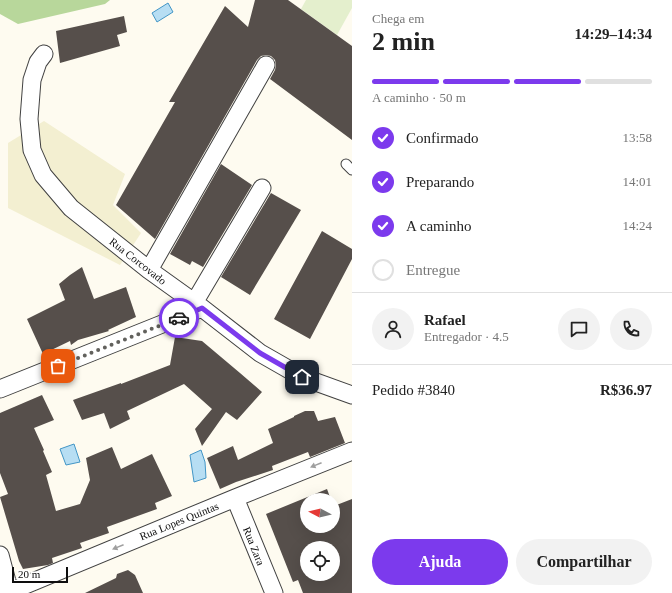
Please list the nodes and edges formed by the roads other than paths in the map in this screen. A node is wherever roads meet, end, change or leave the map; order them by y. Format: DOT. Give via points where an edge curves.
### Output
graph roads {
  1 [pos="44,54"];
  2 [pos="266,65"];
  3 [pos="262,188"];
  4 [pos="149,270"];
  5 [pos="198,305"];
  6 [pos="0,389"];
  7 [pos="352,395"];
  8 [pos="352,451"];
  9 [pos="235,498"];
  10 [pos="0,554"];
  11 [pos="9,592"];
  12 [pos="274,593"];
  1 -- 4 [label="street, Rua Corcovado" via="38,62 32,80 30,119 32,150 43,175 71,208"];
  2 -- 4 [label="street"];
  3 -- 5 [label="street"];
  4 -- 5 [label="street, Rua Corcovado"];
  5 -- 6 [label="street"];
  5 -- 7 [label="street, Rua Corcovado" via="260,353 302,377"];
  8 -- 9 [label="street, Rua Lopes Quintas, one-way"];
  9 -- 11 [label="street, Rua Lopes Quintas, one-way"];
  9 -- 12 [label="street, Rua Zara"];
  10 -- 11 [label="street"];
}
